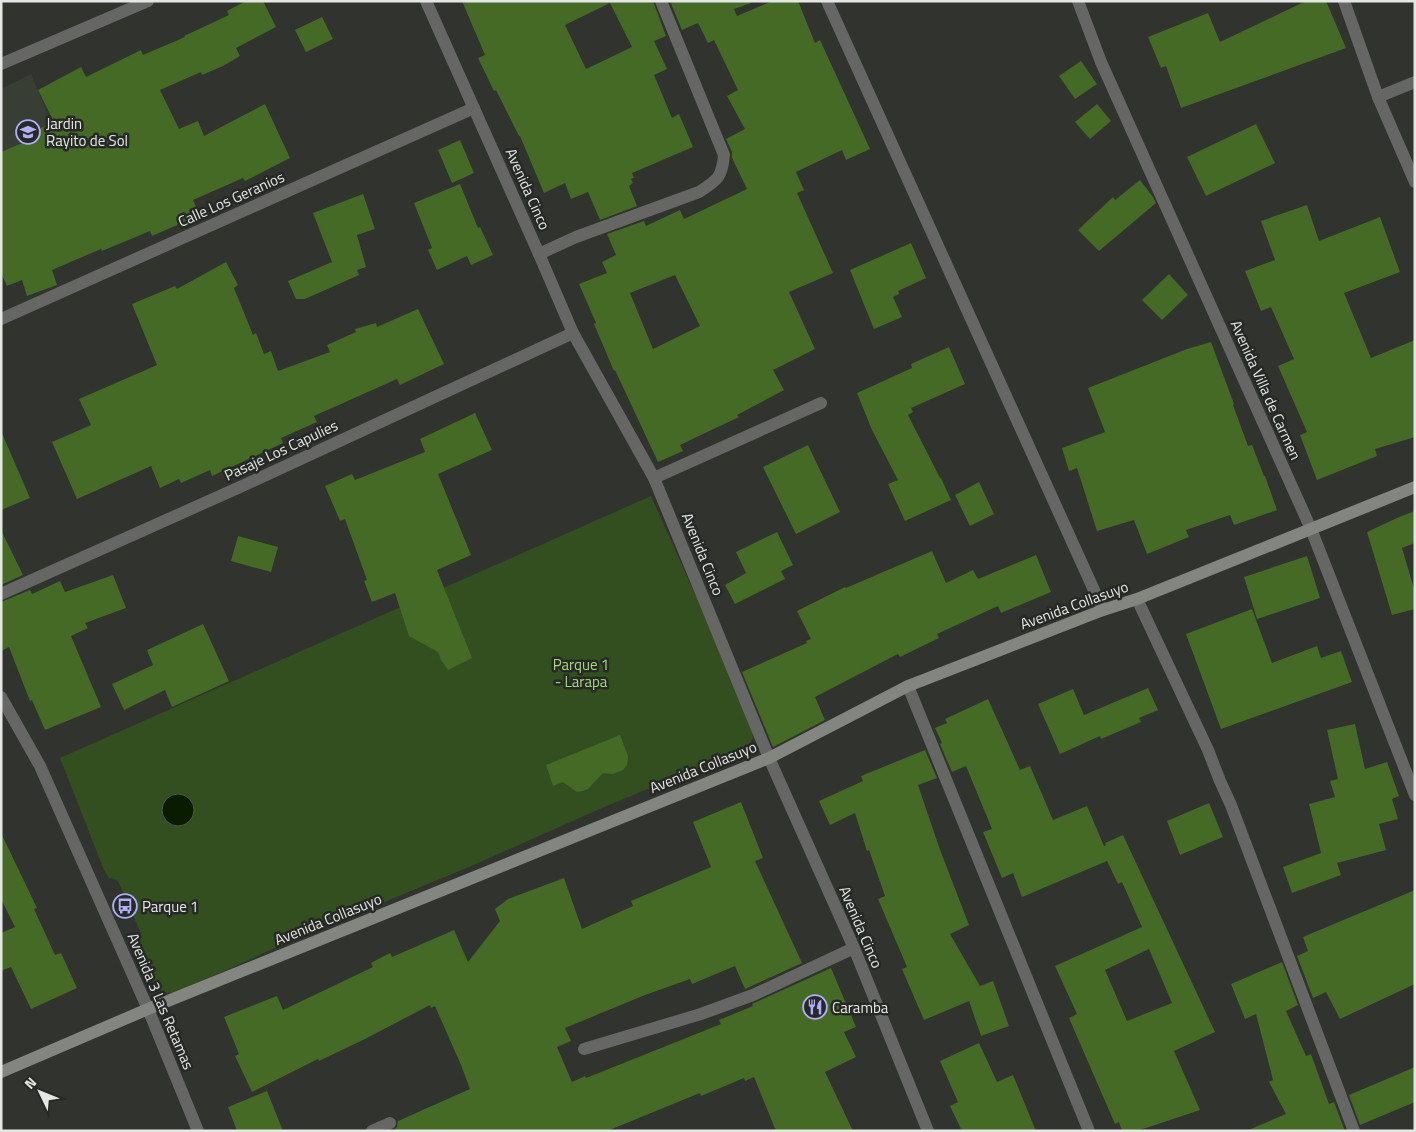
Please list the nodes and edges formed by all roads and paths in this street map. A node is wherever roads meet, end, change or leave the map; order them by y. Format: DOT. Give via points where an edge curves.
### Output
graph roads {
  1 [pos="148,1"];
  2 [pos="426,1"];
  3 [pos="661,1"];
  4 [pos="827,1"];
  5 [pos="1078,1"];
  6 [pos="1344,1"];
  7 [pos="1,64"];
  8 [pos="1415,82"];
  9 [pos="1378,97"];
  10 [pos="474,108"];
  11 [pos="1415,182"];
  12 [pos="539,254"];
  13 [pos="1,320"];
  14 [pos="573,333"];
  15 [pos="821,403"];
  16 [pos="654,478"];
  17 [pos="1415,487"];
  18 [pos="1311,529"];
  19 [pos="1,594"];
  20 [pos="1137,599"];
  21 [pos="1104,610"];
  22 [pos="908,686"];
  23 [pos="1,697"];
  24 [pos="769,758"];
  25 [pos="1415,796"];
  26 [pos="854,948"];
  27 [pos="148,1009"];
  28 [pos="584,1049"];
  29 [pos="1,1072"];
  30 [pos="390,1123"];
  31 [pos="198,1131"];
  32 [pos="372,1131"];
  33 [pos="928,1131"];
  34 [pos="1089,1131"];
  35 [pos="1354,1131"];
  1 -- 7 [label="street"];
  2 -- 10 [label="street, Avenida Cinco"];
  3 -- 12 [label="street" via="724,154 723,169 714,182 699,192"];
  4 -- 21 [label="street"];
  5 -- 18 [label="street, Avenida Villa de Carmen" via="1101,62"];
  6 -- 9 [label="street"];
  8 -- 9 [label="street"];
  9 -- 11 [label="street"];
  10 -- 12 [label="street, Avenida Cinco"];
  10 -- 13 [label="street, Calle Los Geranios"];
  12 -- 14 [label="street, Avenida Cinco"];
  14 -- 16 [label="street, Avenida Cinco"];
  14 -- 19 [label="street, Pasaje Los Capulies"];
  15 -- 16 [label="street"];
  16 -- 24 [label="street, Avenida Cinco"];
  17 -- 18 [label="street, Avenida Collasuyo"];
  18 -- 20 [label="street, Avenida Collasuyo"];
  18 -- 25 [label="street, Avenida Villa de Carmen"];
  20 -- 21 [label="street, Avenida Collasuyo"];
  20 -- 35 [label="street" via="1231,805"];
  21 -- 22 [label="street, Avenida Collasuyo"];
  22 -- 24 [label="street, Avenida Collasuyo"];
  22 -- 34 [label="street"];
  23 -- 27 [label="street, Avenida 3 Las Retamas" via="40,766"];
  24 -- 26 [label="street, Avenida Cinco"];
  24 -- 27 [label="street, Avenida Collasuyo"];
  26 -- 28 [label="street" via="753,995"];
  26 -- 33 [label="street, Avenida Cinco"];
  27 -- 29 [label="street, Avenida Collasuyo"];
  27 -- 31 [label="street, Avenida 3 Las Retamas"];
  30 -- 32 [label="street"];
}
